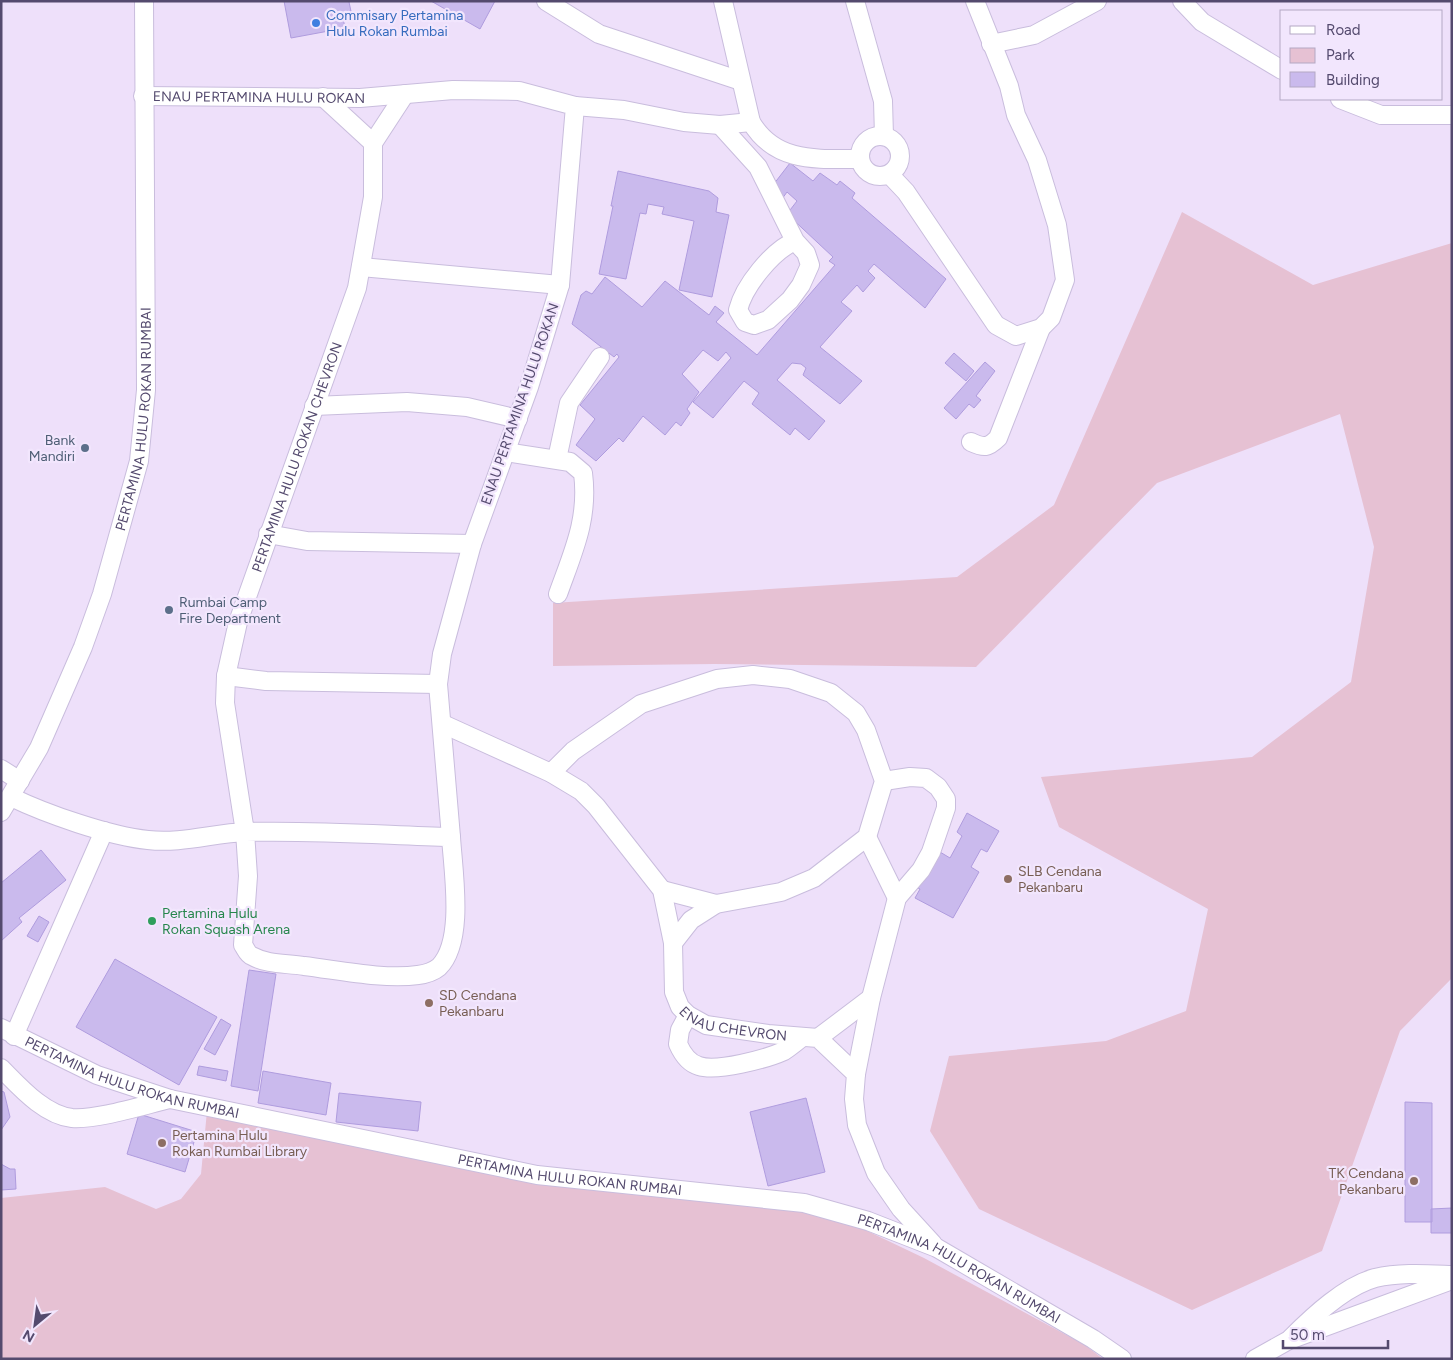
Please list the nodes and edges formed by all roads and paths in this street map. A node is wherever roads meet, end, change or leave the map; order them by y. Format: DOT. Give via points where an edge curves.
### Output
graph roads {
  1 [pos="144,1"];
  2 [pos="546,1"];
  3 [pos="723,1"];
  4 [pos="856,1"];
  5 [pos="975,1"];
  6 [pos="1097,1"];
  7 [pos="1182,1"];
  8 [pos="991,44"];
  9 [pos="1280,69"];
  10 [pos="741,82"];
  11 [pos="405,94"];
  12 [pos="143,96"];
  13 [pos="323,97"];
  14 [pos="1343,100"];
  15 [pos="575,106"];
  16 [pos="1452,115"];
  17 [pos="751,122"];
  18 [pos="720,125"];
  19 [pos="884,136"];
  20 [pos="372,143"];
  21 [pos="859,159"];
  22 [pos="890,175"];
  23 [pos="795,241"];
  24 [pos="361,267"];
  25 [pos="560,285"];
  26 [pos="1041,328"];
  27 [pos="600,356"];
  28 [pos="314,406"];
  29 [pos="518,419"];
  30 [pos="971,442"];
  31 [pos="506,452"];
  32 [pos="557,459"];
  33 [pos="268,534"];
  34 [pos="472,544"];
  35 [pos="558,594"];
  36 [pos="226,676"];
  37 [pos="438,684"];
  38 [pos="443,724"];
  39 [pos="1,769"];
  40 [pos="552,774"];
  41 [pos="20,781"];
  42 [pos="884,782"];
  43 [pos="11,797"];
  44 [pos="1,812"];
  45 [pos="104,831"];
  46 [pos="245,832"];
  47 [pos="451,837"];
  48 [pos="867,837"];
  49 [pos="662,890"];
  50 [pos="897,898"];
  51 [pos="716,904"];
  52 [pos="673,943"];
  53 [pos="871,998"];
  54 [pos="688,1015"];
  55 [pos="8,1032"];
  56 [pos="811,1037"];
  57 [pos="1,1068"];
  58 [pos="856,1074"];
  59 [pos="170,1099"];
  60 [pos="937,1248"];
  61 [pos="1452,1275"];
  62 [pos="1452,1280"];
  63 [pos="1289,1340"];
  64 [pos="1122,1359"];
  65 [pos="1255,1359"];
  1 -- 12 [label="street, PERTAMINA HULU ROKAN RUMBAI"];
  2 -- 10 [label="street" via="599,34"];
  3 -- 10 [label="street"];
  4 -- 19 [label="street" via="883,102"];
  5 -- 8 [label="street"];
  6 -- 8 [label="street" via="1034,35"];
  7 -- 9 [label="street" via="1202,22"];
  8 -- 26 [label="street" via="1016,115 1037,160 1057,225 1065,280 1051,318"];
  10 -- 17 [label="street"];
  11 -- 13 [label="street, ENAU PERTAMINA HULU ROKAN"];
  11 -- 15 [label="street, ENAU PERTAMINA HULU ROKAN" via="453,90 519,91"];
  11 -- 20 [label="street"];
  12 -- 13 [label="street, ENAU PERTAMINA HULU ROKAN"];
  12 -- 41 [label="street, PERTAMINA HULU ROKAN RUMBAI" via="146,390 139,461 84,647 39,748"];
  13 -- 20 [label="street"];
  14 -- 16 [label="street" via="1381,115"];
  15 -- 18 [label="street"];
  15 -- 25 [label="street, ENAU PERTAMINA HULU ROKAN"];
  17 -- 18 [label="street"];
  17 -- 21 [label="street" via="760,137 779,151 817,159"];
  18 -- 23 [label="street" via="758,167"];
  19 -- 21 [label="street" via="871,137 862,146"];
  19 -- 22 [label="street" via="893,140 900,153 898,168"];
  20 -- 24 [label="street, PERTAMINA HULU ROKAN CHEVRON" via="373,197"];
  21 -- 22 [label="street" via="865,171 877,177"];
  22 -- 26 [label="street" via="906,192 996,325 1016,336"];
  23 -- 23 [label="street" via="806,253 810,265 801,285 768,320 754,324 745,322 738,310 741,297 777,252"];
  24 -- 25 [label="street"];
  24 -- 28 [label="street, PERTAMINA HULU ROKAN CHEVRON" via="357,288"];
  25 -- 29 [label="street, ENAU PERTAMINA HULU ROKAN"];
  26 -- 30 [label="street" via="998,438 989,447"];
  27 -- 32 [label="street" via="570,403"];
  28 -- 29 [label="street" via="407,402 467,407"];
  28 -- 33 [label="street, PERTAMINA HULU ROKAN CHEVRON"];
  29 -- 31 [label="street, ENAU PERTAMINA HULU ROKAN"];
  31 -- 32 [label="street"];
  31 -- 34 [label="street, ENAU PERTAMINA HULU ROKAN"];
  32 -- 35 [label="street" via="570,462 583,473 586,492 584,520"];
  33 -- 34 [label="street" via="316,541"];
  33 -- 36 [label="street, PERTAMINA HULU ROKAN CHEVRON" via="238,622"];
  34 -- 37 [label="street, ENAU PERTAMINA HULU ROKAN" via="449,625"];
  36 -- 37 [label="street" via="266,681"];
  36 -- 46 [label="street, PERTAMINA HULU ROKAN CHEVRON" via="225,702"];
  37 -- 38 [label="street, ENAU PERTAMINA HULU ROKAN"];
  38 -- 40 [label="street, ENAU CHEVRON"];
  38 -- 47 [label="street, ENAU PERTAMINA HULU ROKAN"];
  39 -- 41 [label="street"];
  40 -- 42 [label="street" via="574,751 641,704 717,679 753,676 790,678 831,693 856,713 866,730"];
  40 -- 49 [label="street, ENAU CHEVRON" via="580,791 596,806"];
  41 -- 43 [label="street, PERTAMINA HULU ROKAN RUMBAI"];
  42 -- 48 [label="street"];
  42 -- 50 [label="street" via="910,777 926,778 946,799 931,852"];
  43 -- 44 [label="street, PERTAMINA HULU ROKAN RUMBAI"];
  43 -- 45 [label="street" via="31,807"];
  45 -- 46 [label="street" via="148,840"];
  45 -- 55 [label="street"];
  46 -- 47 [label="street"];
  46 -- 47 [label="street, PERTAMINA HULU ROKAN CHEVRON" via="248,876 243,945 248,953 276,963 366,974 416,976 439,967 450,947 454,908"];
  48 -- 50 [label="street"];
  48 -- 51 [label="street" via="814,878 781,892"];
  49 -- 51 [label="street"];
  49 -- 52 [label="street, ENAU CHEVRON"];
  50 -- 53 [label="street"];
  51 -- 52 [label="street" via="691,920"];
  52 -- 54 [label="street, ENAU CHEVRON" via="674,992 680,1007"];
  53 -- 56 [label="street"];
  53 -- 58 [label="street"];
  54 -- 56 [label="street, ENAU CHEVRON" via="706,1026"];
  54 -- 56 [label="street" via="680,1030 678,1044 690,1062 700,1067 728,1066 763,1057 784,1051"];
  55 -- 59 [label="street, PERTAMINA HULU ROKAN RUMBAI" via="97,1075"];
  56 -- 58 [label="street"];
  57 -- 59 [label="street" via="45,1107 71,1118 106,1114"];
  58 -- 60 [label="street" via="857,1125 876,1173 901,1209"];
  59 -- 60 [label="street, PERTAMINA HULU ROKAN RUMBAI" via="537,1175 804,1202 868,1221"];
  60 -- 64 [label="street, PERTAMINA HULU ROKAN RUMBAI"];
  61 -- 63 [label="street" via="1418,1274 1373,1279 1318,1312"];
  62 -- 63 [label="street"];
  63 -- 65 [label="street"];
}
